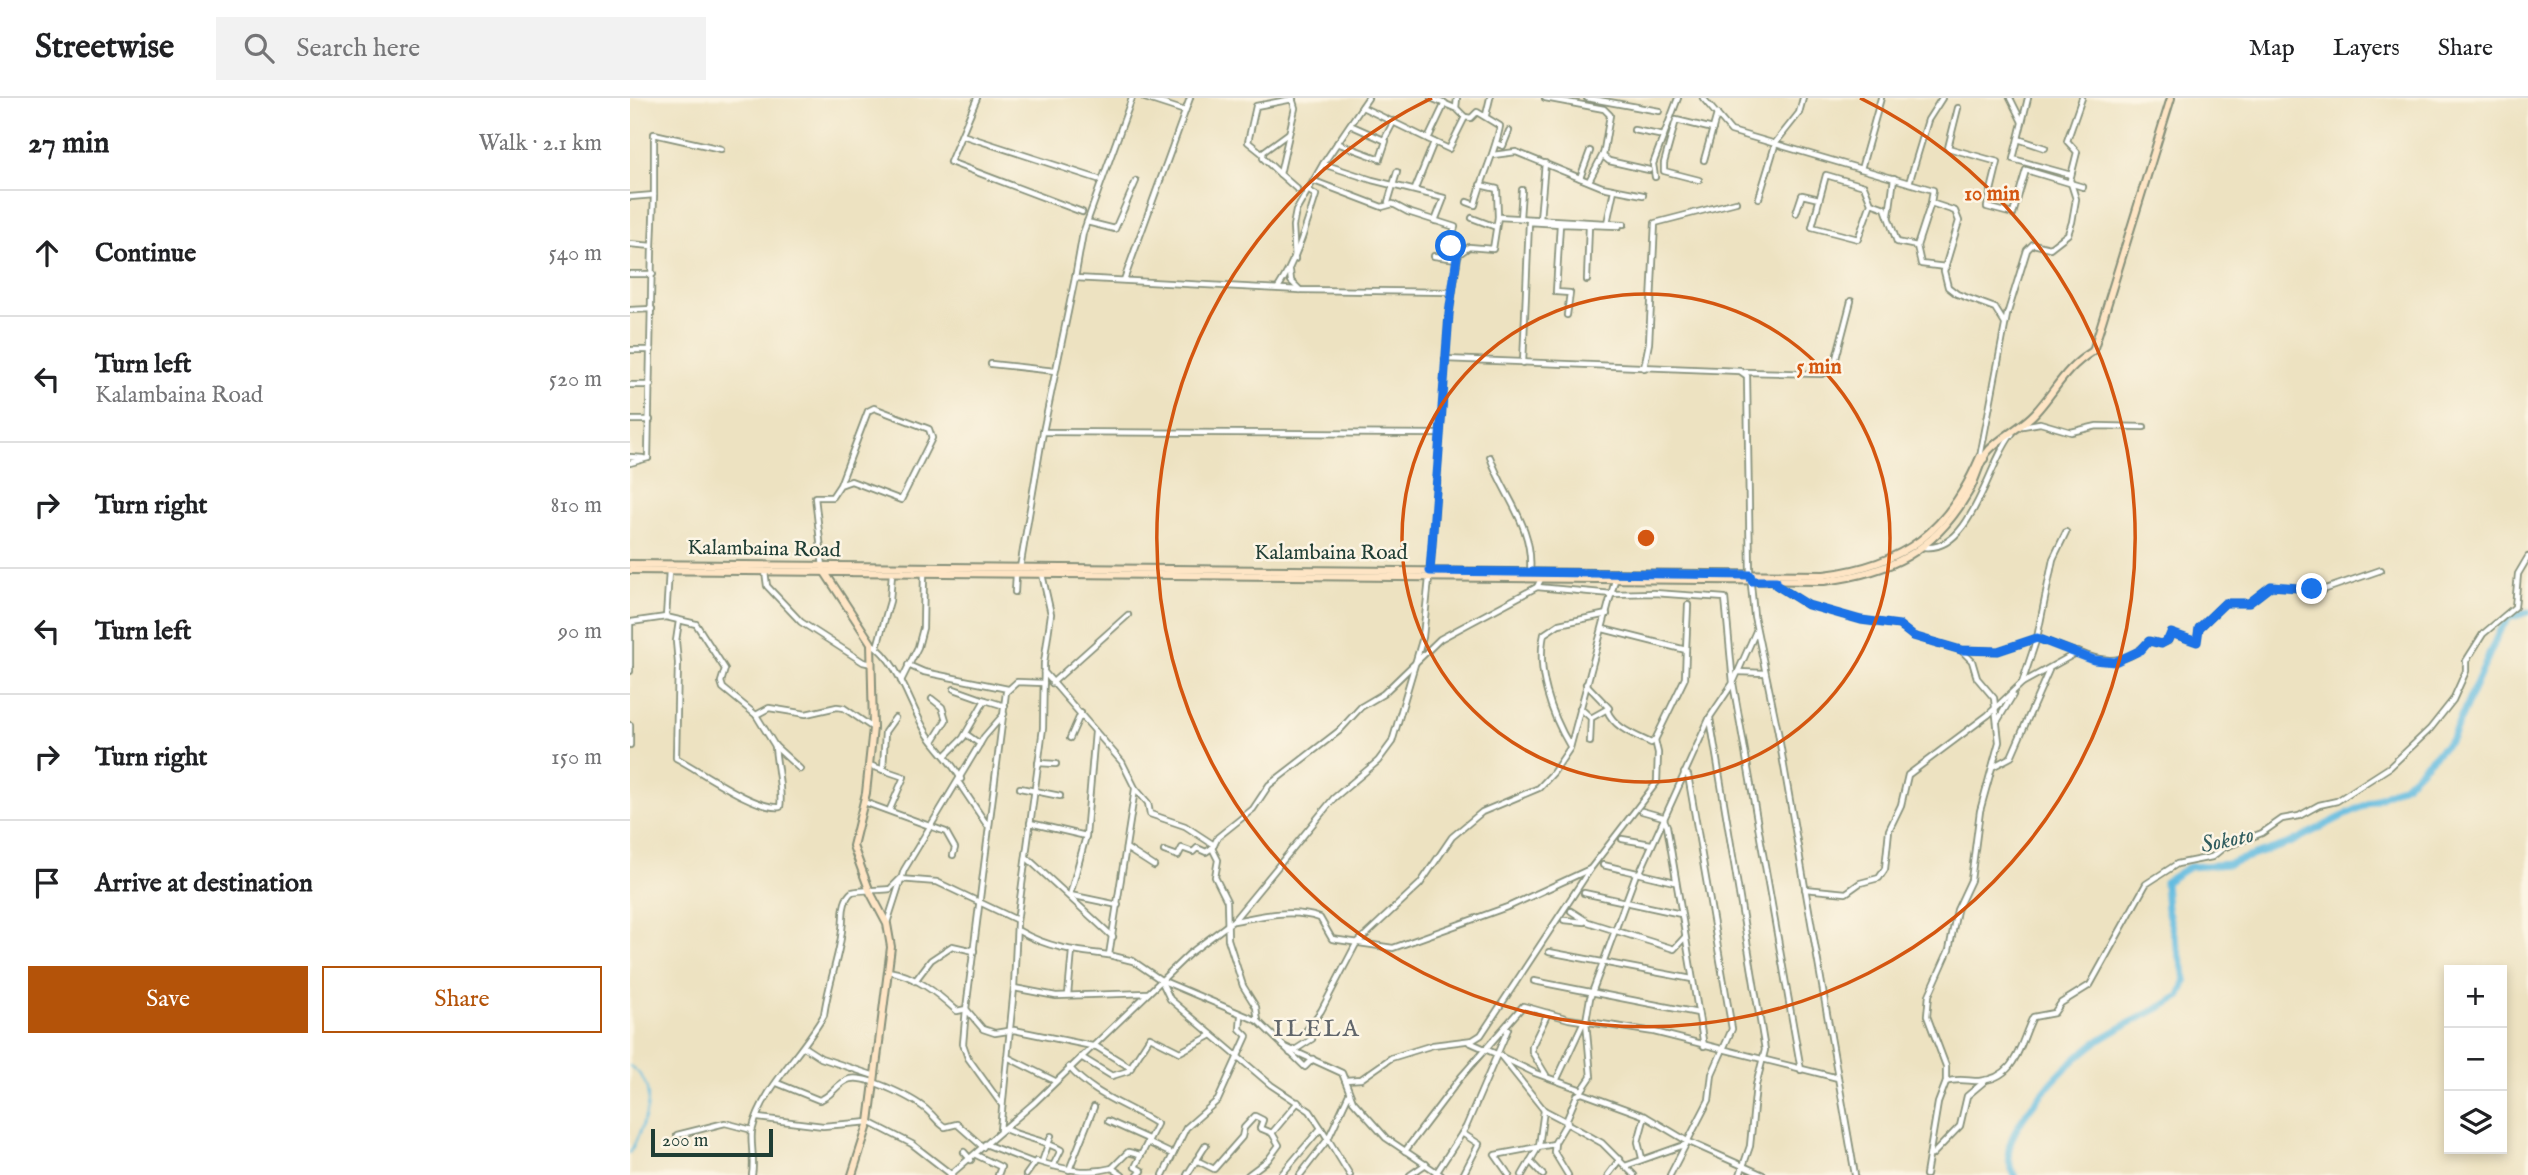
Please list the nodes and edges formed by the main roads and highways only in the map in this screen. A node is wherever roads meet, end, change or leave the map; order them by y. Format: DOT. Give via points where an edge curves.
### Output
graph roads {
  1 [pos="2171,98"];
  2 [pos="1982,458"];
  3 [pos="630,564"];
  4 [pos="824,569"];
  5 [pos="630,570"];
  6 [pos="1019,571"];
  7 [pos="1430,575"];
  8 [pos="1751,578"];
  9 [pos="1775,578"];
  10 [pos="852,1175"];
  1 -- 2 [label="main road" via="2092,351 2071,365 2022,426"];
  2 -- 9 [label="main road, Kalambaina Road" via="1938,526 1902,554 1853,572"];
  2 -- 9 [label="main road" via="1963,503 1924,547 1869,574 1824,581"];
  3 -- 4 [label="main road, Kalambaina Road"];
  4 -- 5 [label="main road"];
  4 -- 6 [label="main road, Kalambaina Road"];
  4 -- 6 [label="main road"];
  4 -- 10 [label="main road" via="874,645 873,728 853,846 887,924 891,947 869,1122"];
  6 -- 7 [label="main road, Kalambaina Road"];
  6 -- 7 [label="main road"];
  7 -- 8 [label="main road"];
  7 -- 8 [label="main road, Kalambaina Road" via="1530,572"];
  8 -- 9 [label="main road, Kalambaina Road"];
}
